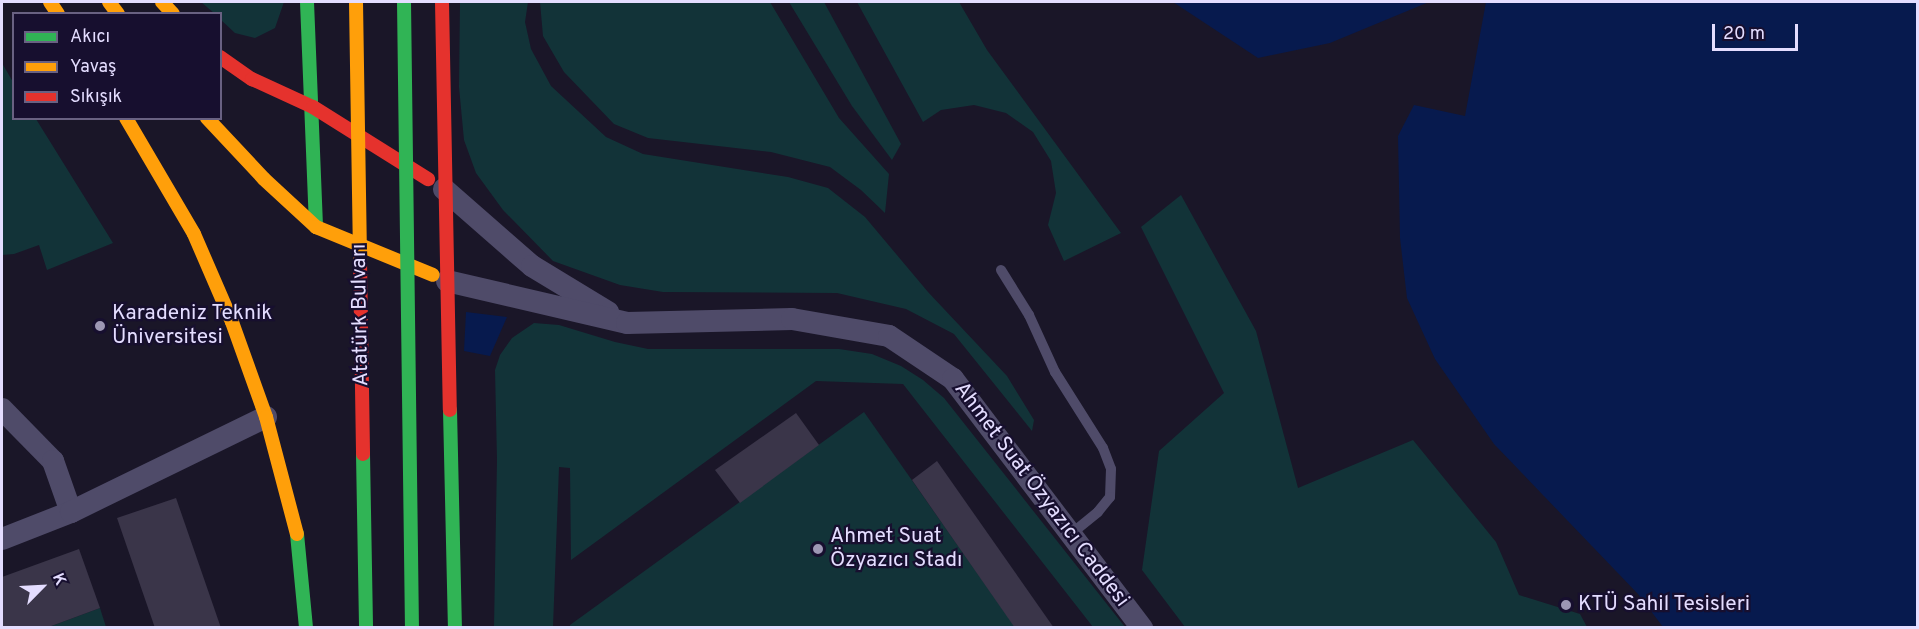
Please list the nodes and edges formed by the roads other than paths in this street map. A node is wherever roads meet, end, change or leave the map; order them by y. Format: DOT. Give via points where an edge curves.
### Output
graph roads {
  1 [pos="307,2"];
  2 [pos="357,2"];
  3 [pos="405,2"];
  4 [pos="442,2"];
  5 [pos="222,58"];
  6 [pos="313,107"];
  7 [pos="127,120"];
  8 [pos="209,120"];
  9 [pos="444,189"];
  10 [pos="316,227"];
  11 [pos="1001,270"];
  12 [pos="447,281"];
  13 [pos="627,323"];
  14 [pos="2,409"];
  15 [pos="266,417"];
  16 [pos="70,512"];
  17 [pos="1071,534"];
  18 [pos="2,539"];
  19 [pos="306,627"];
  20 [pos="366,627"];
  21 [pos="412,627"];
  22 [pos="455,627"];
  23 [pos="1142,627"];
  1 -- 6 [label="highway"];
  2 -- 20 [label="highway, Atatürk Bulvarı, bridge"];
  3 -- 21 [label="highway, bridge"];
  4 -- 9 [label="highway"];
  5 -- 6 [label="highway" via="252,79"];
  6 -- 9 [label="highway"];
  6 -- 10 [label="highway"];
  7 -- 15 [label="highway" via="194,234 232,322"];
  8 -- 10 [label="highway"];
  9 -- 12 [label="highway"];
  9 -- 13 [label="street" via="532,266"];
  10 -- 12 [label="highway"];
  11 -- 17 [label="lane" via="1112,470 1110,497"];
  12 -- 13 [label="street, Ahmet Suat Özyazıcı Caddesi"];
  12 -- 22 [label="highway"];
  13 -- 17 [label="street, Ahmet Suat Özyazıcı Caddesi" via="792,319 889,336 953,380"];
  14 -- 16 [label="street" via="53,461"];
  15 -- 16 [label="street"];
  15 -- 19 [label="highway" via="299,543"];
  16 -- 18 [label="street"];
  17 -- 23 [label="street, Ahmet Suat Özyazıcı Caddesi"];
}
